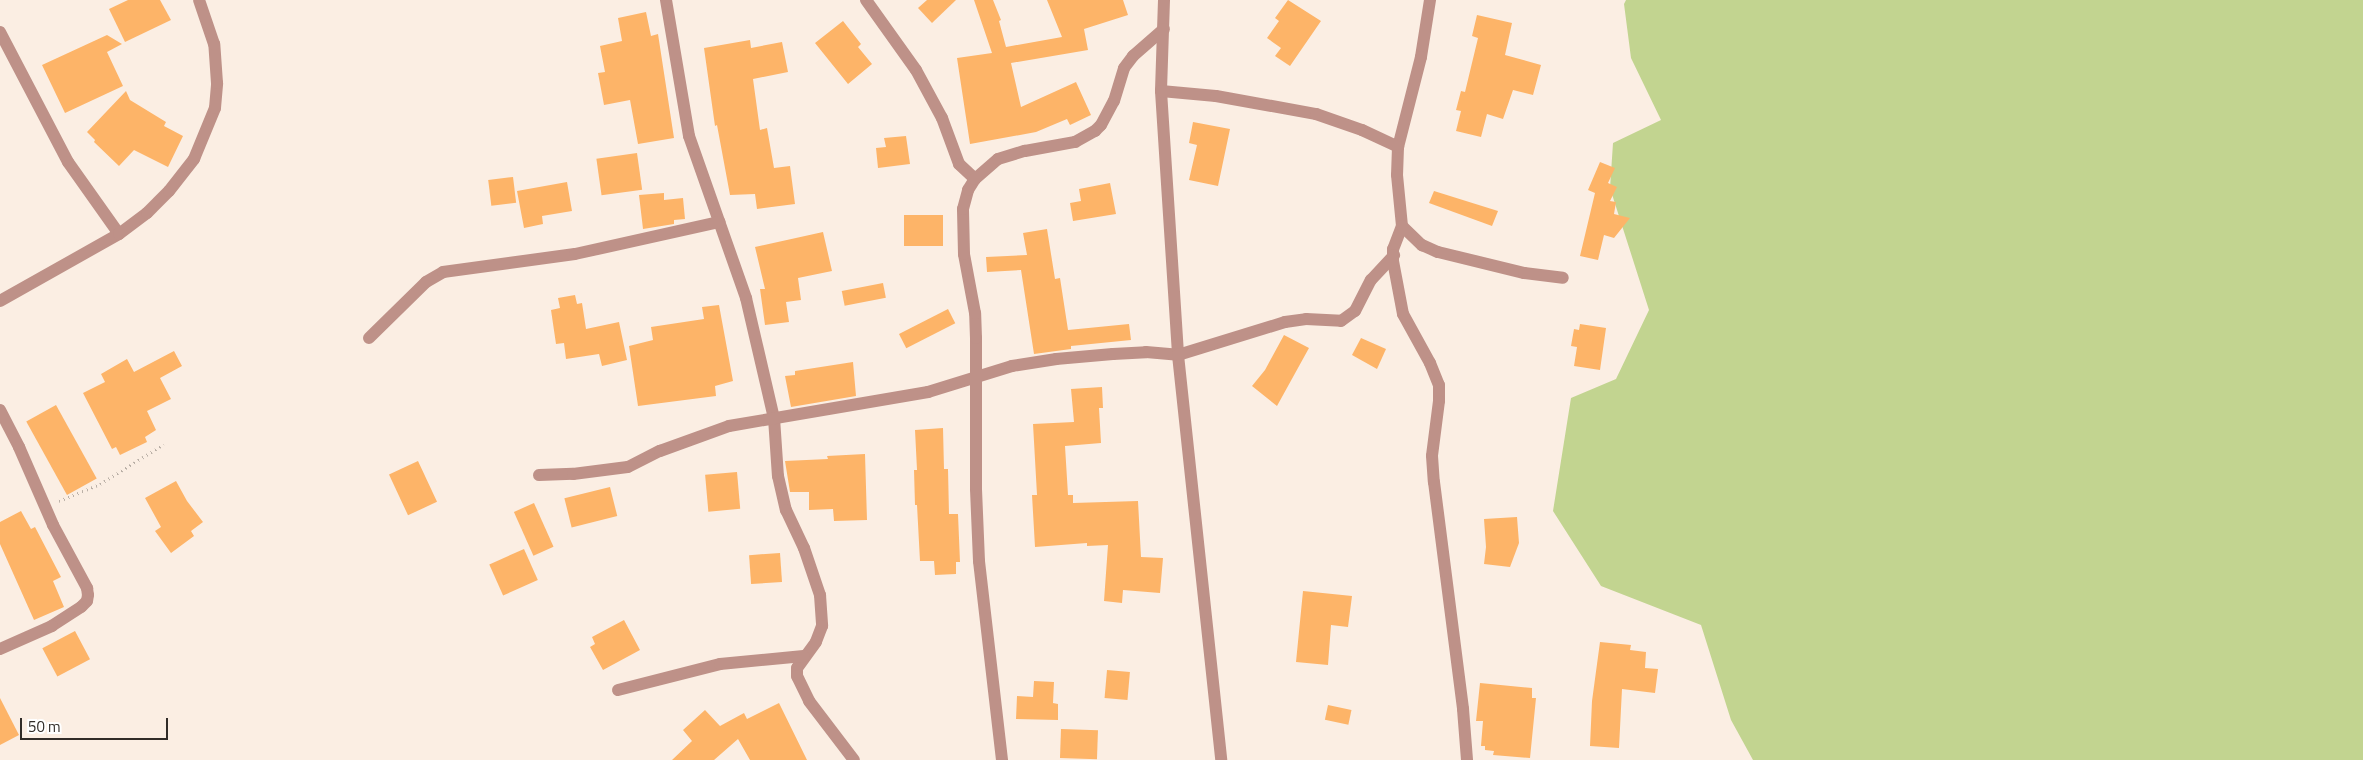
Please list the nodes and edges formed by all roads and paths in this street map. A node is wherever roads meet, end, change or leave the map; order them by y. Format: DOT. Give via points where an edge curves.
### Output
graph roads {
  1 [pos="198,0"];
  2 [pos="666,0"];
  3 [pos="866,0"];
  4 [pos="1164,0"];
  5 [pos="1430,0"];
  6 [pos="1164,28"];
  7 [pos="0,32"];
  8 [pos="1161,91"];
  9 [pos="1398,147"];
  10 [pos="975,179"];
  11 [pos="719,222"];
  12 [pos="1402,226"];
  13 [pos="119,234"];
  14 [pos="1394,256"];
  15 [pos="1563,278"];
  16 [pos="0,301"];
  17 [pos="368,338"];
  18 [pos="1178,355"];
  19 [pos="976,376"];
  20 [pos="0,410"];
  21 [pos="774,418"];
  22 [pos="164,444"];
  23 [pos="539,475"];
  24 [pos="45,506"];
  25 [pos="0,649"];
  26 [pos="804,656"];
  27 [pos="618,690"];
  28 [pos="854,760"];
  29 [pos="1002,760"];
  30 [pos="1221,760"];
  31 [pos="1467,760"];
  1 -- 13 [label="street" via="214,44 215,108 194,159 169,192"];
  2 -- 11 [label="street" via="689,136"];
  3 -- 10 [label="street" via="916,70 938,109 959,164"];
  4 -- 6 [label="street"];
  5 -- 9 [label="street" via="1421,57"];
  6 -- 8 [label="street"];
  6 -- 10 [label="street" via="1124,68 1114,101 1101,125 1090,135 1075,142 998,159"];
  7 -- 13 [label="street" via="68,162"];
  8 -- 9 [label="street" via="1216,96 1316,114"];
  8 -- 18 [label="street"];
  9 -- 12 [label="street"];
  10 -- 19 [label="street" via="963,209 962,232 974,314"];
  11 -- 17 [label="street" via="575,254 443,272 426,282"];
  11 -- 21 [label="street" via="746,298"];
  12 -- 14 [label="street" via="1393,249"];
  12 -- 15 [label="street" via="1422,245 1438,252 1524,273"];
  13 -- 16 [label="street"];
  14 -- 18 [label="street" via="1371,280 1355,311 1341,321 1306,319 1285,322"];
  14 -- 31 [label="street" via="1403,314 1439,385 1432,456"];
  18 -- 19 [label="street" via="1146,352 1056,359"];
  18 -- 30 [label="street"];
  19 -- 21 [label="street" via="928,392"];
  19 -- 29 [label="street" via="979,561"];
  20 -- 24 [label="street"];
  21 -- 23 [label="street" via="729,426 628,467"];
  21 -- 26 [label="street" via="778,476 786,510 816,580 822,614 822,626 816,642"];
  22 -- 24 [label="path" via="100,484"];
  24 -- 25 [label="street" via="87,588 87,601 52,626"];
  26 -- 27 [label="street" via="720,664"];
  26 -- 28 [label="street" via="797,668 798,682"];
}
